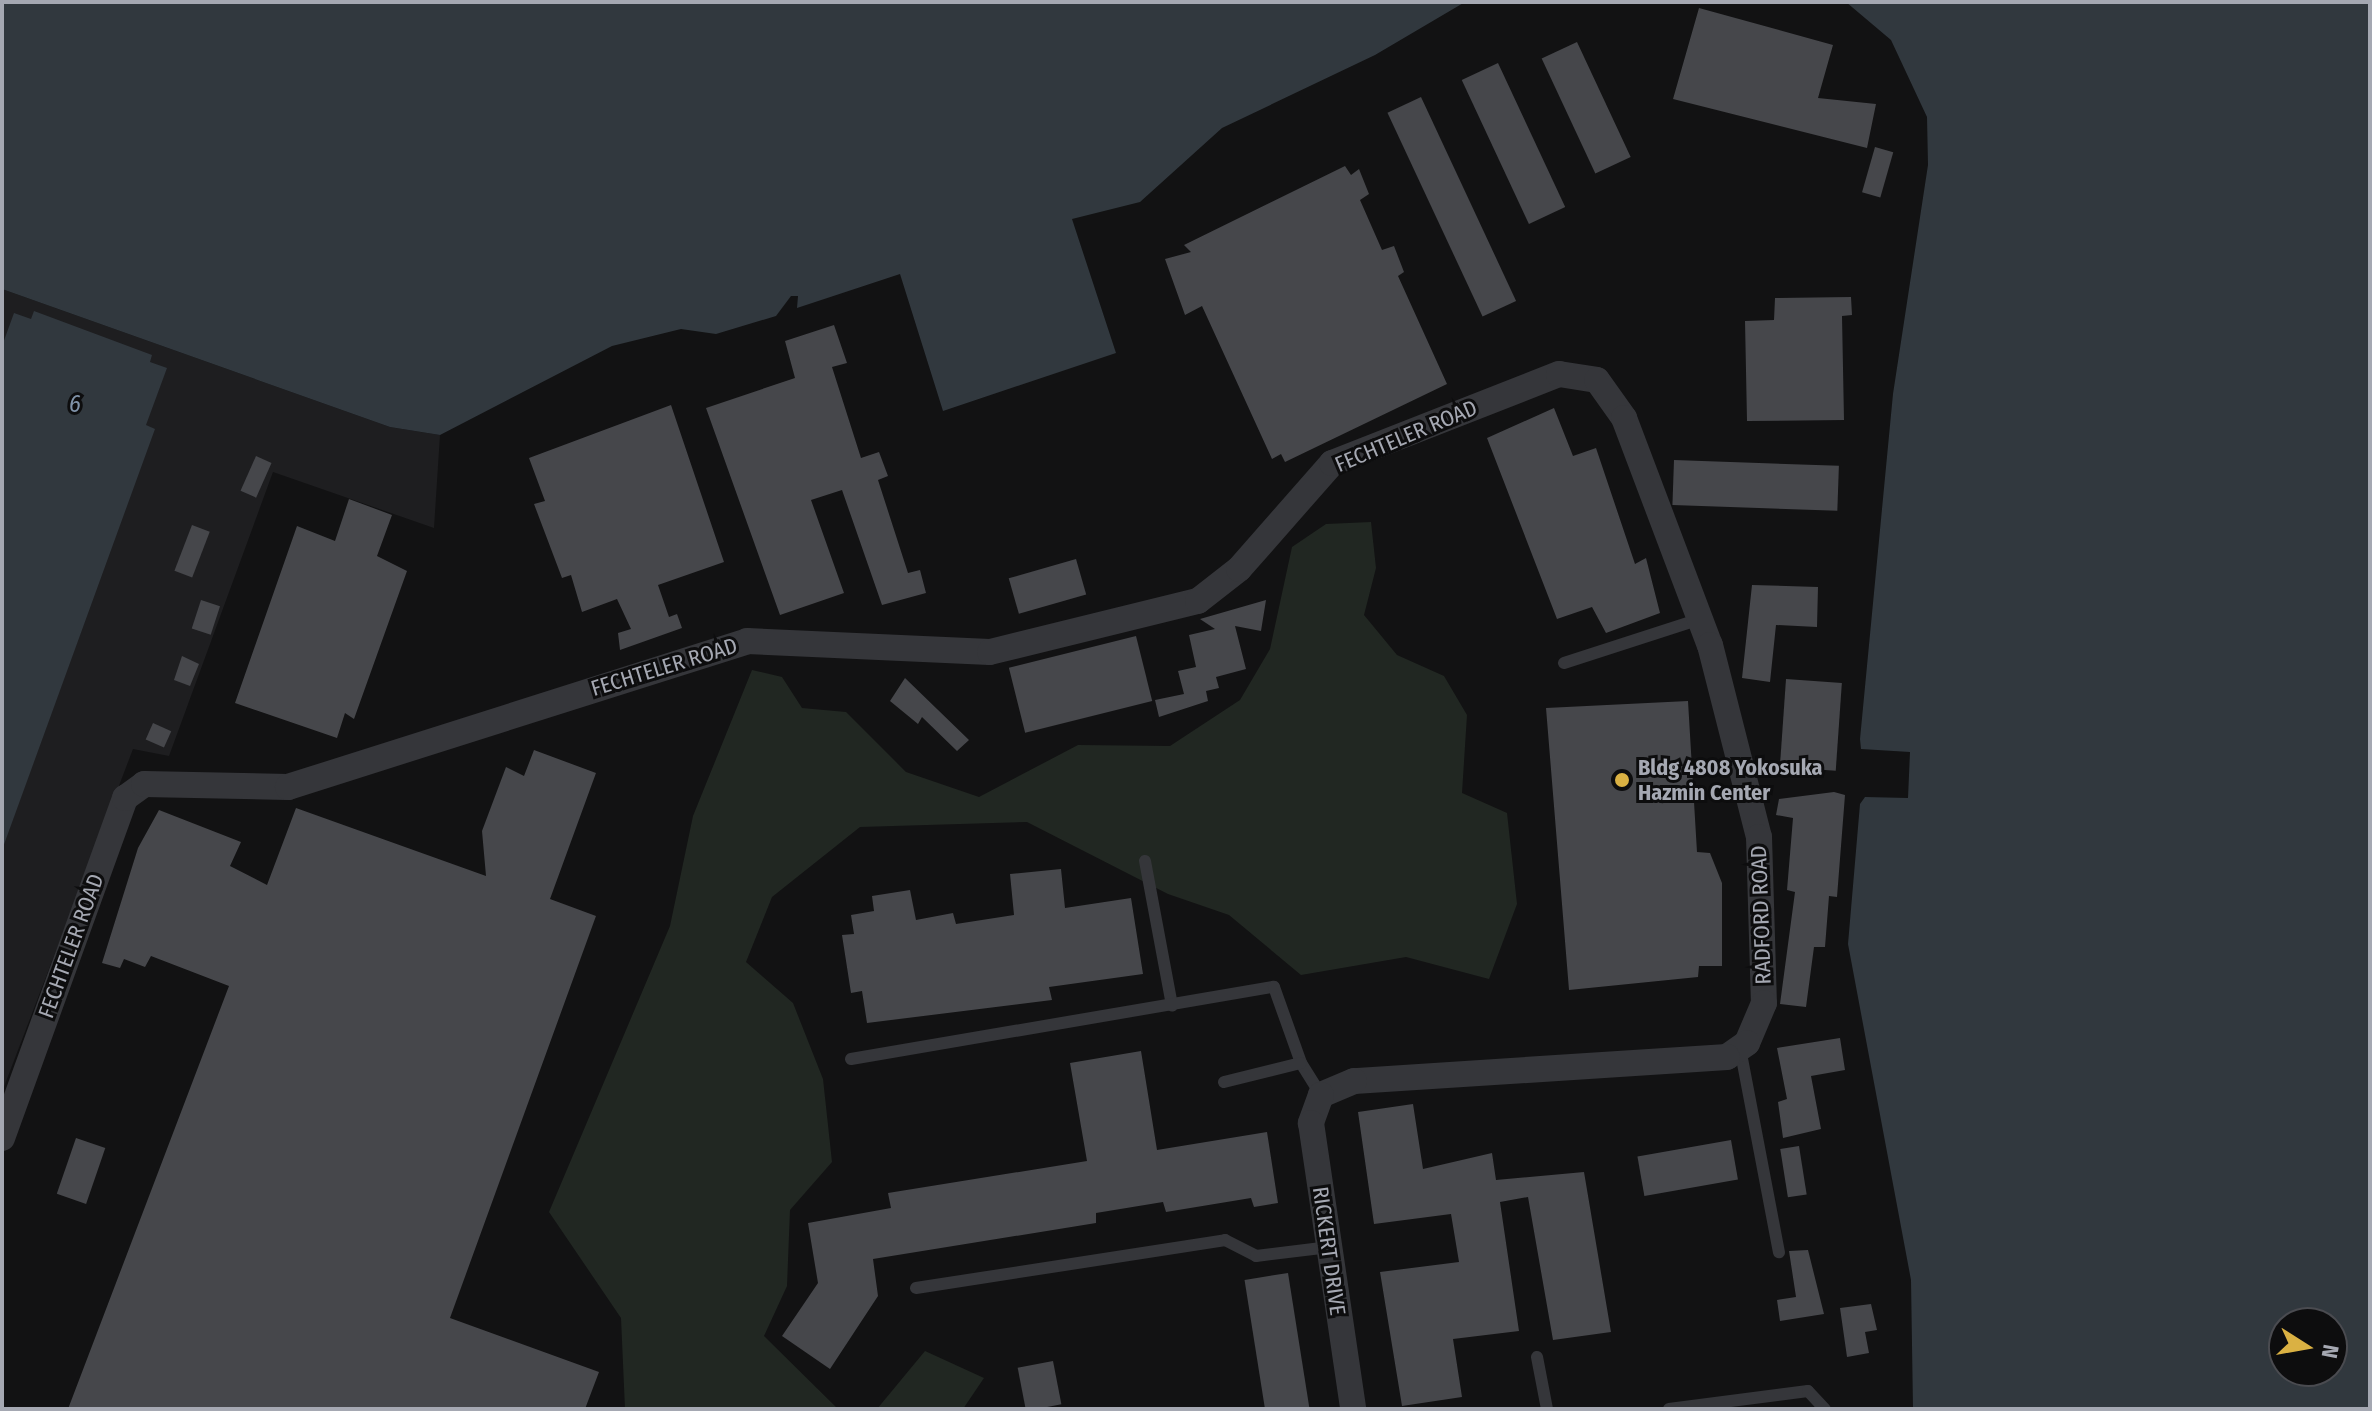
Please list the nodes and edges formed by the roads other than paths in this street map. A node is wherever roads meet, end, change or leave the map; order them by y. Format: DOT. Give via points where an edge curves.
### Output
graph roads {
  1 [pos="1597,380"];
  2 [pos="1700,619"];
  3 [pos="1564,663"];
  4 [pos="1145,861"];
  5 [pos="1172,1005"];
  6 [pos="1740,1048"];
  7 [pos="851,1059"];
  8 [pos="1301,1063"];
  9 [pos="1224,1082"];
  10 [pos="1321,1095"];
  11 [pos="2,1138"];
  12 [pos="1329,1247"];
  13 [pos="1779,1252"];
  14 [pos="916,1288"];
  15 [pos="1537,1357"];
  16 [pos="1683,1408"];
  17 [pos="1353,1409"];
  18 [pos="1547,1409"];
  19 [pos="1669,1409"];
  20 [pos="1825,1409"];
  1 -- 2 [label="street, RADFORD ROAD" via="1624,418"];
  1 -- 11 [label="street, FECHTELER ROAD" via="1559,374 1332,463 1239,569 1198,601 990,652 747,641 288,787 144,784 125,798"];
  2 -- 3 [label="lane"];
  2 -- 6 [label="street, RADFORD ROAD" via="1759,837 1764,1003"];
  4 -- 5 [label="lane"];
  5 -- 7 [label="lane"];
  5 -- 8 [label="lane" via="1274,987"];
  6 -- 10 [label="street" via="1727,1057 1354,1081"];
  6 -- 13 [label="lane"];
  8 -- 9 [label="lane"];
  8 -- 10 [label="lane"];
  10 -- 12 [label="street, RICKERT DRIVE" via="1311,1123"];
  12 -- 14 [label="lane" via="1256,1256 1225,1240"];
  12 -- 17 [label="street, RICKERT DRIVE"];
  15 -- 18 [label="lane"];
  16 -- 19 [label="lane"];
  16 -- 20 [label="lane" via="1808,1391"];
}
